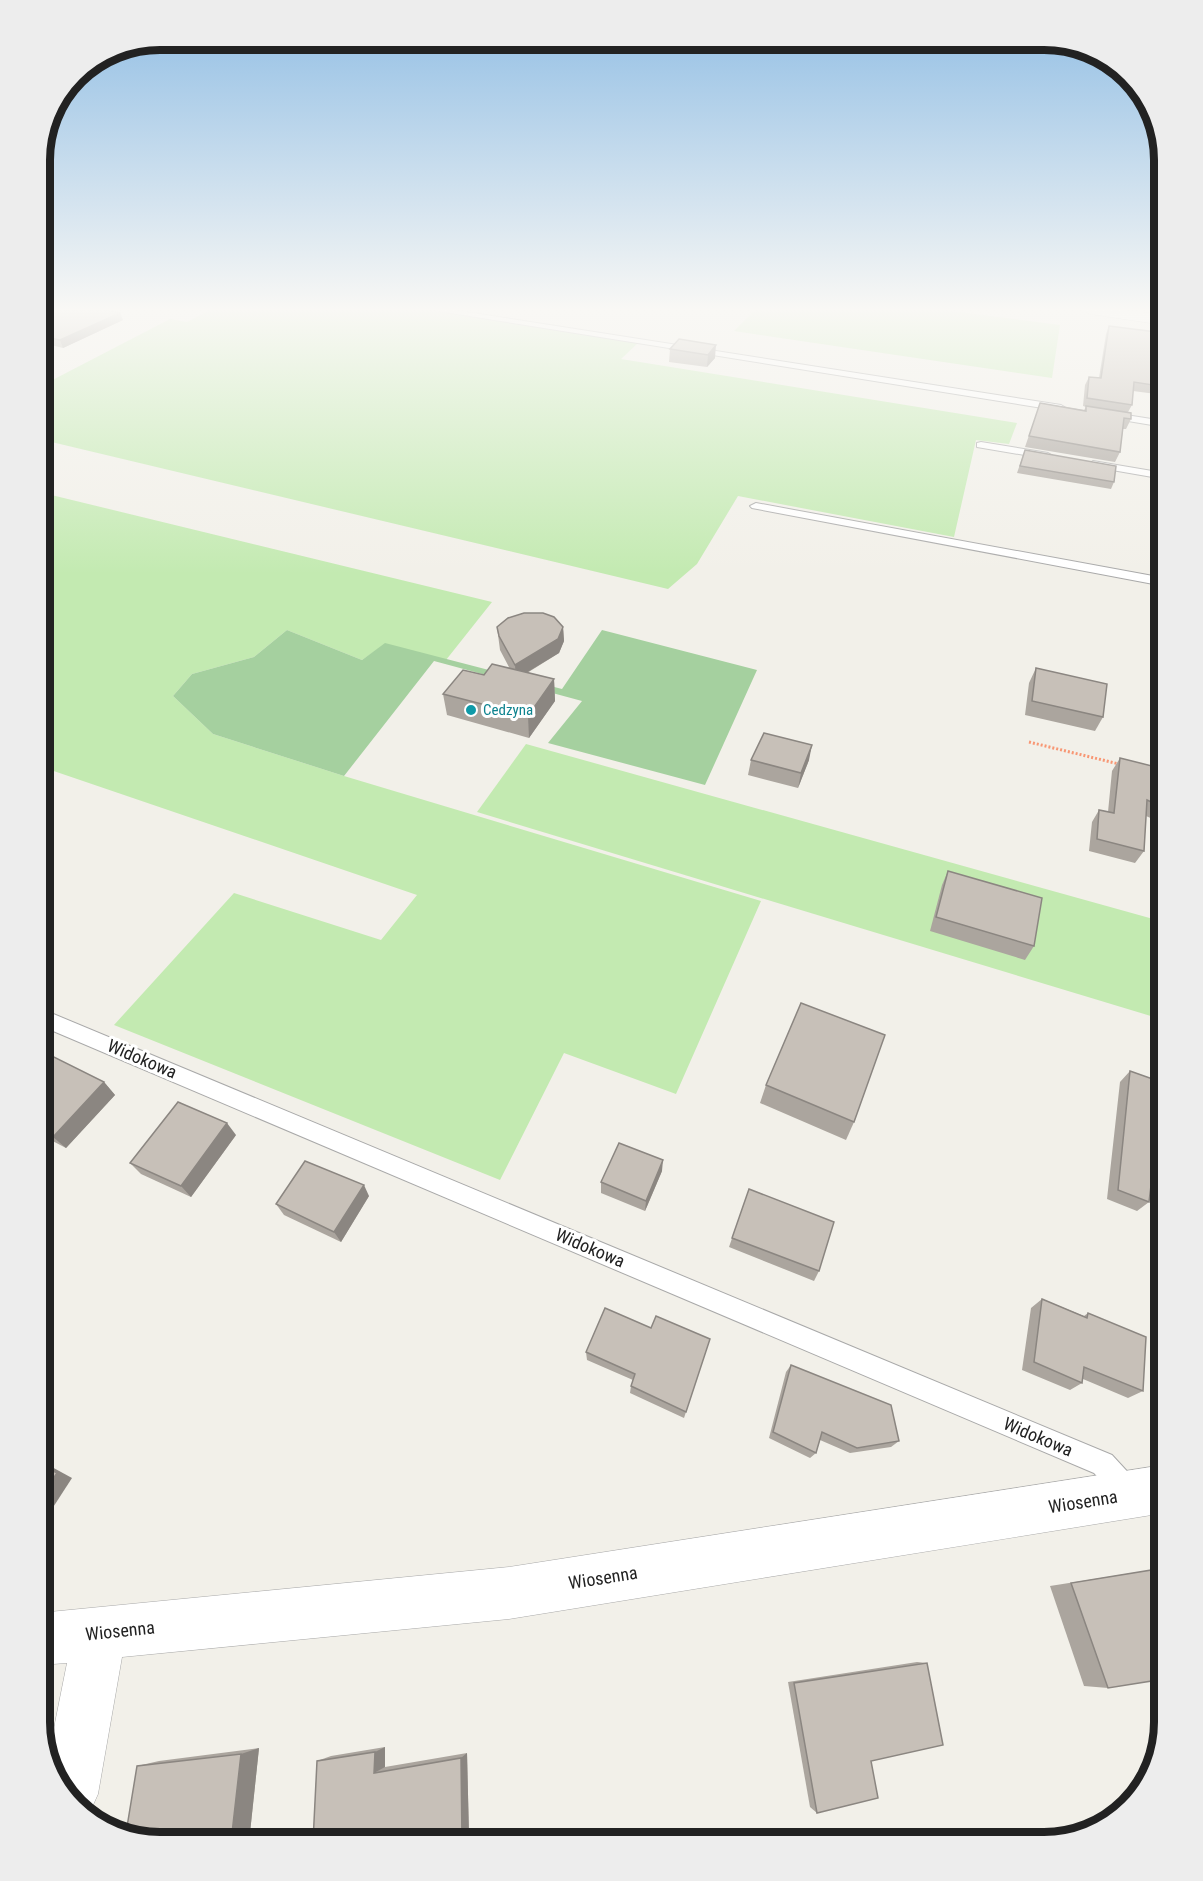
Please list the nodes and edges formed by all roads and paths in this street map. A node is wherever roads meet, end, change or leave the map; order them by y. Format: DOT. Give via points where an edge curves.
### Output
graph roads {
  1 [pos="999,398"];
  2 [pos="1071,409"];
  3 [pos="1094,413"];
  4 [pos="1154,422"];
  5 [pos="981,445"];
  6 [pos="1061,459"];
  7 [pos="1084,462"];
  8 [pos="1154,474"];
  9 [pos="756,507"];
  10 [pos="1154,580"];
  11 [pos="1029,742"];
  12 [pos="1130,766"];
  13 [pos="50,1021"];
  14 [pos="1148,1492"];
  15 [pos="100,1633"];
  16 [pos="50,1638"];
  17 [pos="71,1786"];
  1 -- 2 [label="lane"];
  3 -- 4 [label="lane"];
  5 -- 6 [label="lane"];
  7 -- 8 [label="lane"];
  9 -- 10 [label="lane"];
  11 -- 12 [label="path"];
  13 -- 14 [label="lane, Widokowa" via="1103,1464"];
  14 -- 15 [label="street, Wiosenna" via="509,1593"];
  15 -- 16 [label="street, Wiosenna"];
  15 -- 17 [label="street"];
}
